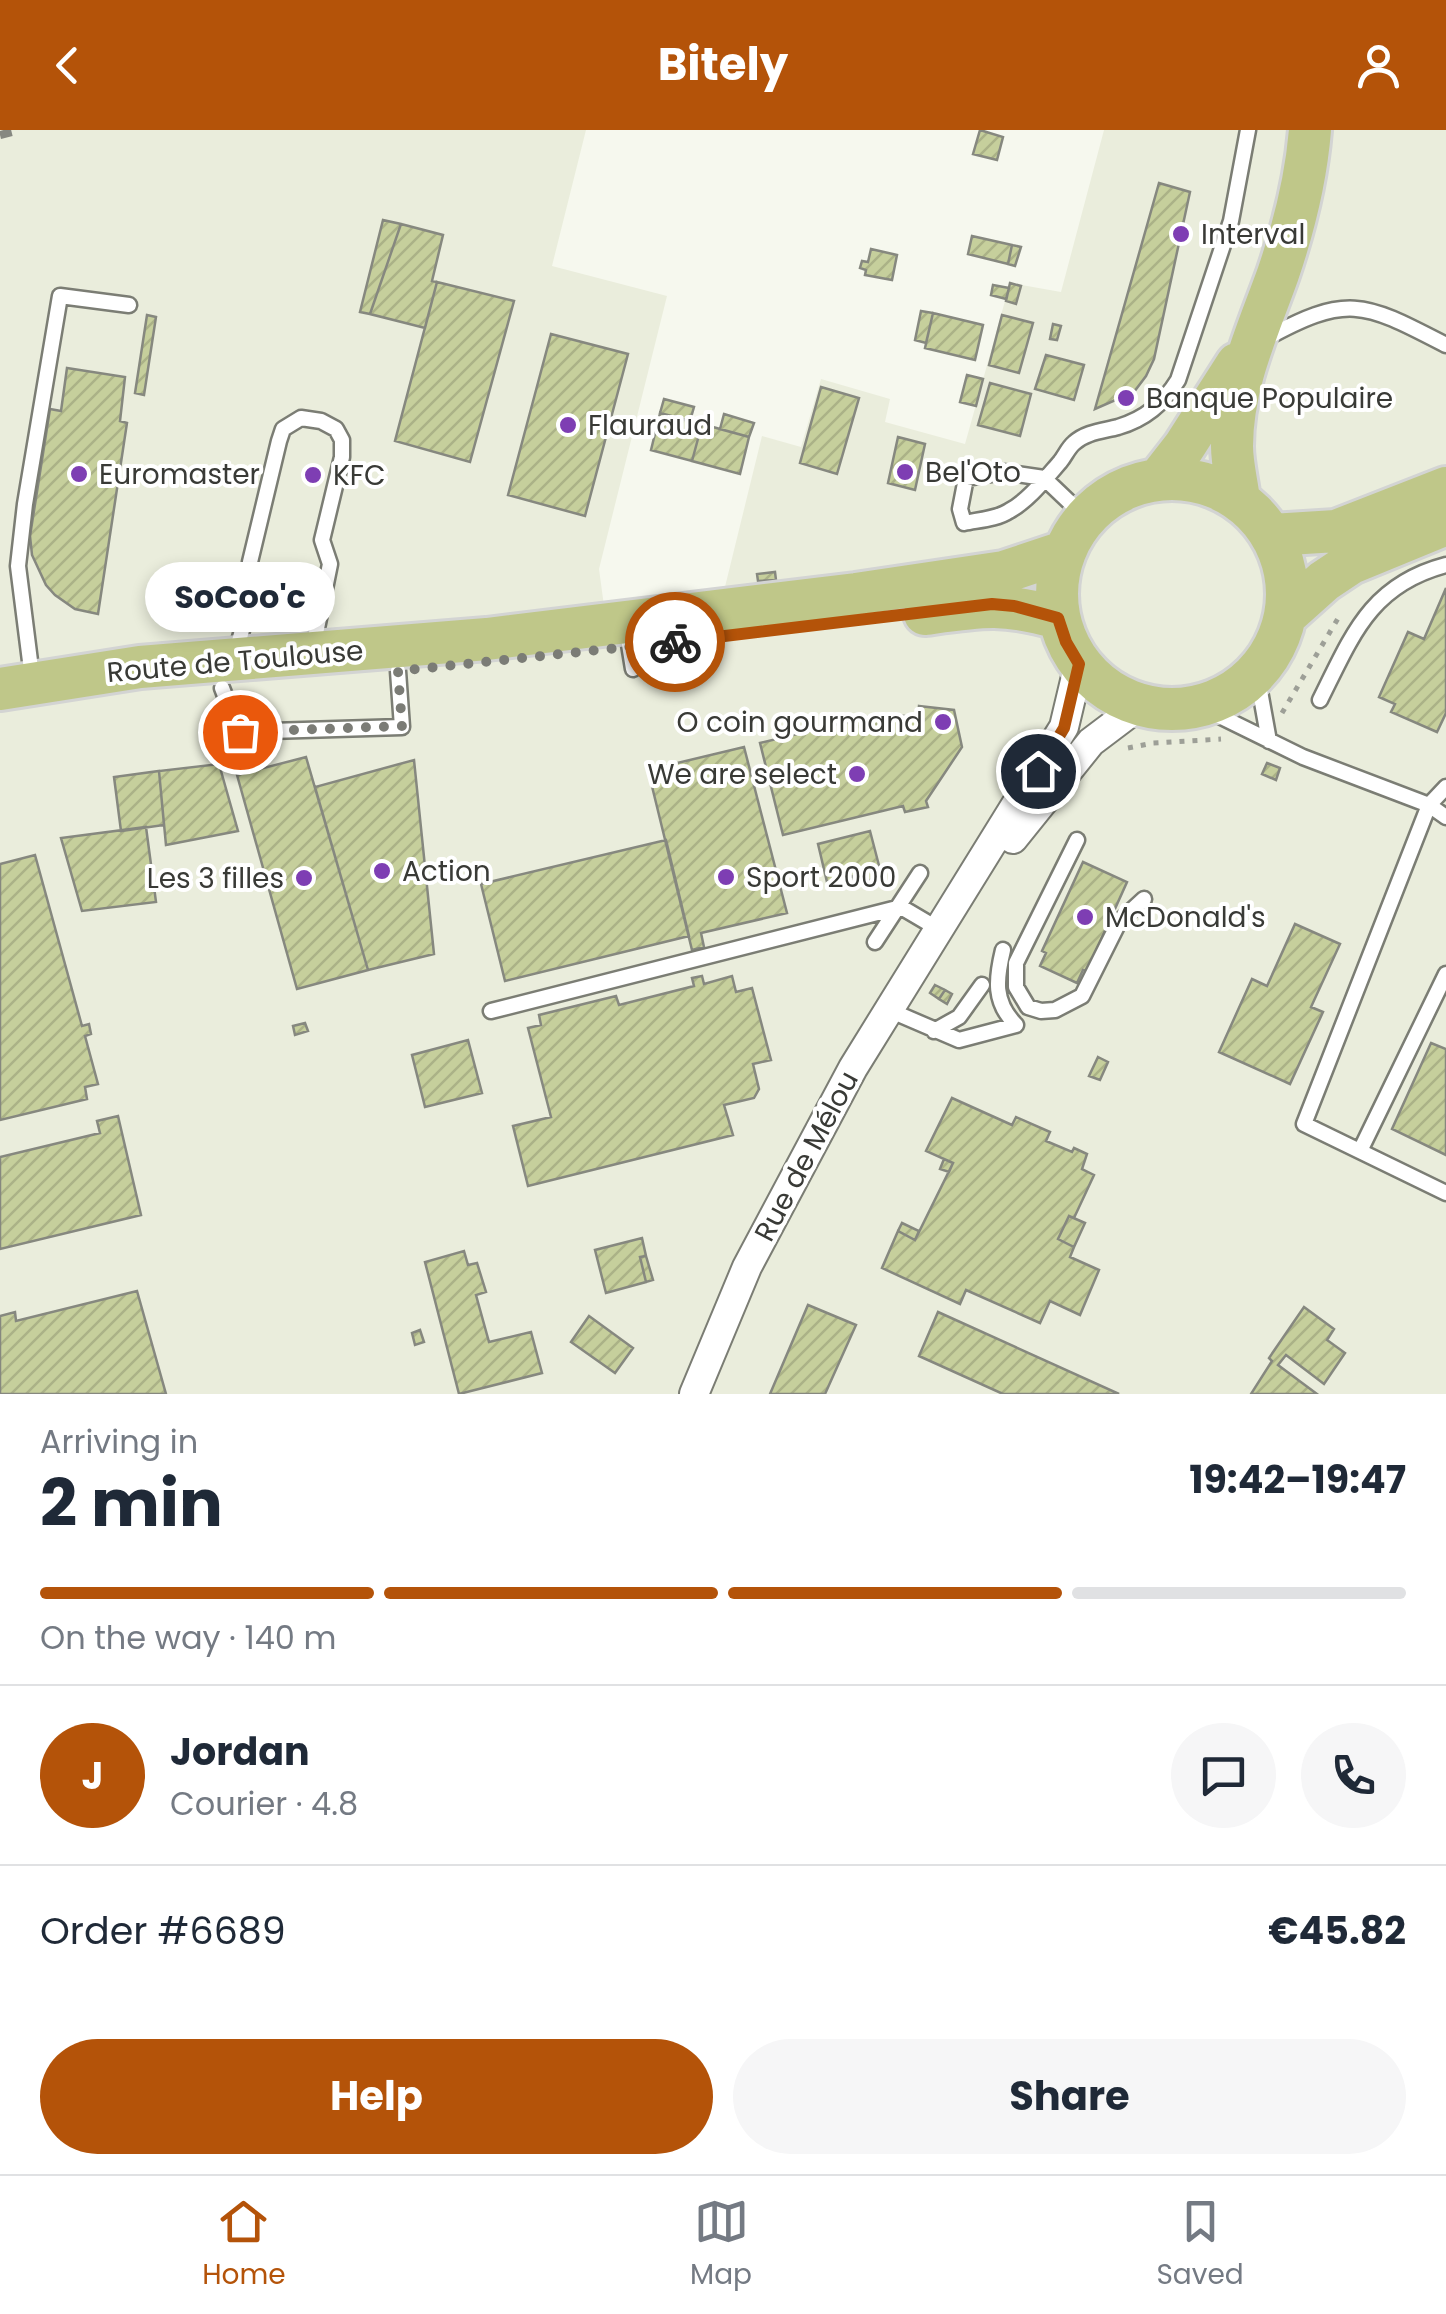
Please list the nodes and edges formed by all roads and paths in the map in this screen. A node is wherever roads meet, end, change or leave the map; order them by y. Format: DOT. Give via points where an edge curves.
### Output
graph roads {
  1 [pos="1248,130"];
  2 [pos="1310,130"];
  3 [pos="129,306"];
  4 [pos="1446,345"];
  5 [pos="1250,348"];
  6 [pos="1044,478"];
  7 [pos="1158,479"];
  8 [pos="1446,488"];
  9 [pos="1239,500"];
  10 [pos="1446,524"];
  11 [pos="1075,535"];
  12 [pos="1272,535"];
  13 [pos="1446,565"];
  14 [pos="1286,616"];
  15 [pos="1058,618"];
  16 [pos="628,645"];
  17 [pos="313,653"];
  18 [pos="1079,664"];
  19 [pos="1262,666"];
  20 [pos="228,674"];
  21 [pos="16,686"];
  22 [pos="1320,700"];
  23 [pos="1140,705"];
  24 [pos="1199,706"];
  25 [pos="0,716"];
  26 [pos="1234,736"];
  27 [pos="1269,741"];
  28 [pos="1121,751"];
  29 [pos="1446,787"];
  30 [pos="1428,805"];
  31 [pos="1446,817"];
  32 [pos="1076,840"];
  33 [pos="920,873"];
  34 [pos="1144,898"];
  35 [pos="900,907"];
  36 [pos="940,930"];
  37 [pos="875,942"];
  38 [pos="1003,950"];
  39 [pos="1446,974"];
  40 [pos="982,985"];
  41 [pos="889,1010"];
  42 [pos="491,1011"];
  43 [pos="934,1031"];
  44 [pos="1360,1151"];
  45 [pos="1446,1193"];
  46 [pos="694,1394"];
  1 -- 6 [label="lane" via="1231,221 1178,380 1154,410 1090,433"];
  2 -- 5 [label="main road" via="1307,175"];
  3 -- 21 [label="lane" via="60,296 18,566"];
  4 -- 5 [label="lane" via="1378,313 1342,308 1308,315"];
  5 -- 7 [label="main road"];
  5 -- 9 [label="main road" via="1232,448"];
  6 -- 6 [label="lane" via="1003,472 966,478 964,523 1007,513"];
  6 -- 11 [label="lane"];
  7 -- 9 [label="main road" via="1201,483"];
  7 -- 11 [label="main road" via="1106,499"];
  8 -- 12 [label="main road" via="1336,531"];
  9 -- 12 [label="main road"];
  10 -- 14 [label="main road" via="1351,563"];
  11 -- 15 [label="main road" via="1056,584"];
  11 -- 16 [label="main road, Route de Toulouse" via="1004,572"];
  12 -- 14 [label="main road" via="1288,587"];
  13 -- 22 [label="lane" via="1383,595 1363,618"];
  14 -- 19 [label="main road"];
  15 -- 16 [label="main road" via="992,604"];
  15 -- 18 [label="main road"];
  16 -- 17 [label="main road, Route de Toulouse" via="487,639"];
  16 -- 20 [label="main road" via="398,671"];
  17 -- 20 [label="main road, Route de Toulouse"];
  17 -- 20 [label="lane" via="330,564 322,540 342,440 336,429 301,418 291,421 279,441"];
  18 -- 23 [label="main road" via="1096,682"];
  18 -- 36 [label="street, Rue de Mélou" via="1064,728"];
  19 -- 24 [label="main road" via="1246,684"];
  19 -- 27 [label="lane"];
  20 -- 21 [label="main road, Route de Toulouse" via="140,667"];
  20 -- 25 [label="main road"];
  23 -- 24 [label="main road"];
  23 -- 36 [label="street, Rue de Mélou" via="1092,742"];
  24 -- 27 [label="lane"];
  26 -- 28 [label="path"];
  27 -- 30 [label="lane"];
  29 -- 30 [label="lane"];
  30 -- 31 [label="lane"];
  30 -- 44 [label="lane" via="1304,1124"];
  32 -- 34 [label="lane" via="1016,962 1016,988 1028,1006 1055,1010 1082,996 1119,922"];
  33 -- 35 [label="lane"];
  35 -- 36 [label="lane"];
  35 -- 37 [label="lane"];
  35 -- 42 [label="lane"];
  36 -- 41 [label="street, Rue de Mélou"];
  38 -- 43 [label="lane" via="997,991 1016,1025 959,1040"];
  39 -- 44 [label="lane"];
  40 -- 43 [label="lane" via="959,1017"];
  41 -- 43 [label="lane"];
  41 -- 46 [label="street, Rue de Mélou" via="748,1267"];
  44 -- 45 [label="lane"];
}
